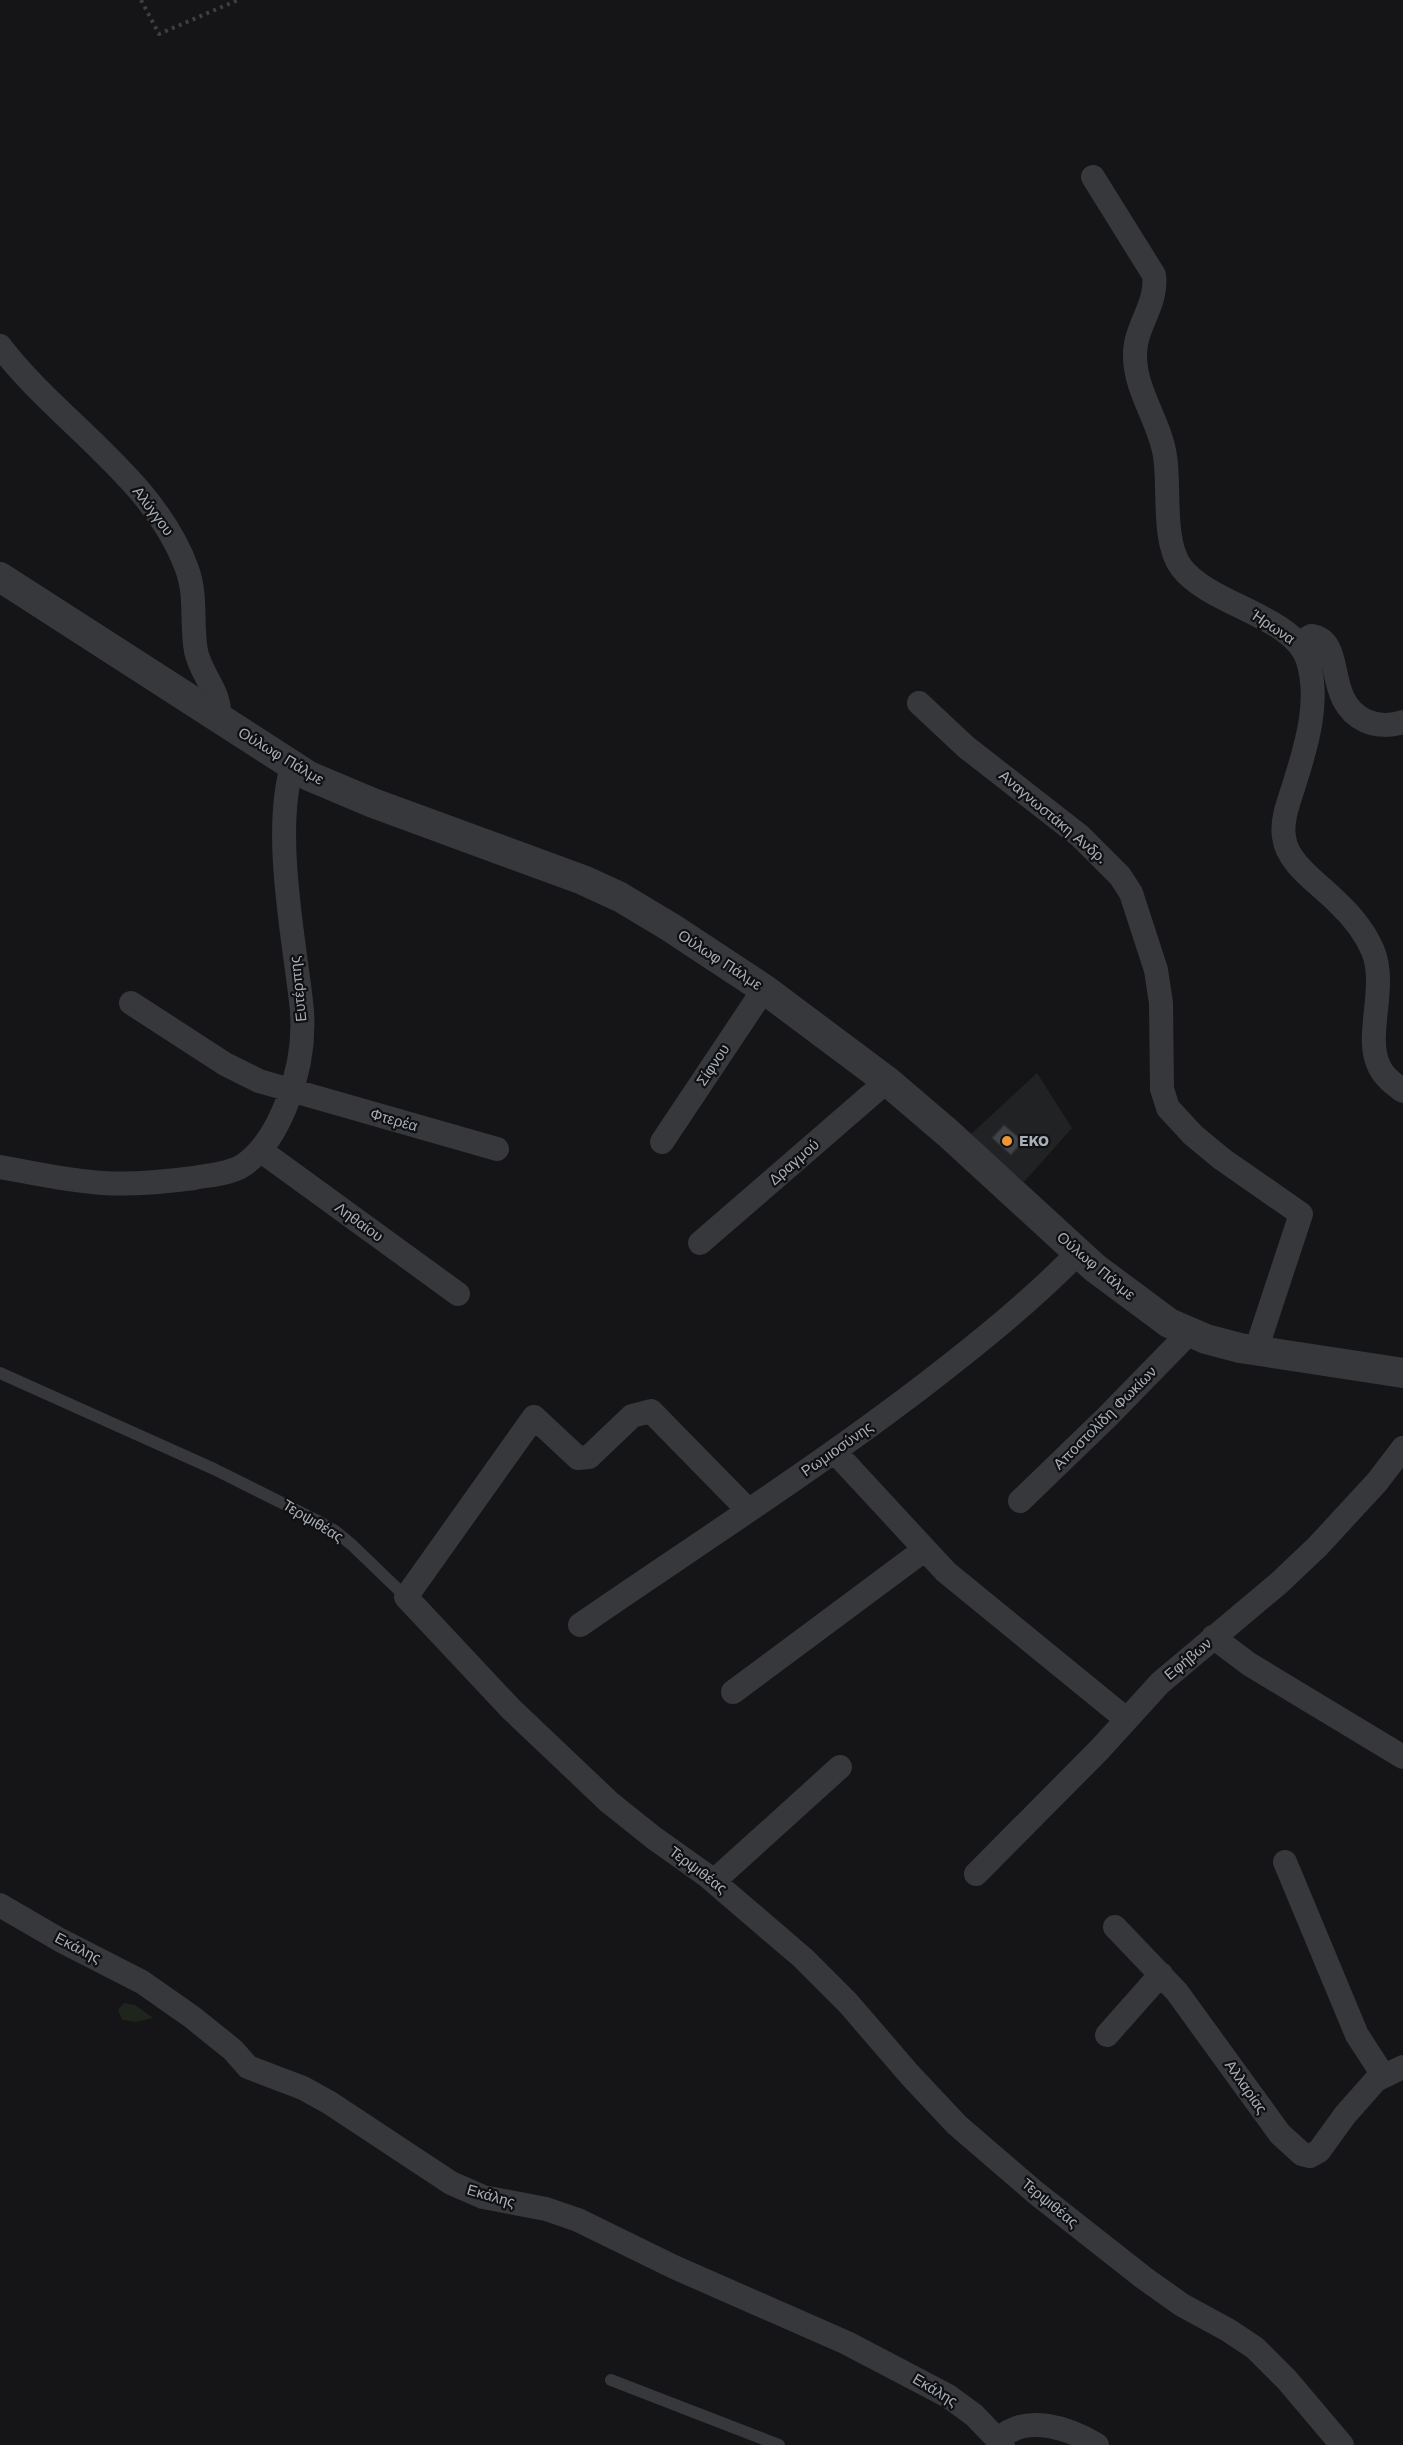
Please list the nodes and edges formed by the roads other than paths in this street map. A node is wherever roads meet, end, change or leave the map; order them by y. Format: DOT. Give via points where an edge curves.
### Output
graph roads {
  1 [pos="1093,177"];
  2 [pos="0,346"];
  3 [pos="0,577"];
  4 [pos="1299,644"];
  5 [pos="919,703"];
  6 [pos="219,719"];
  7 [pos="1403,722"];
  8 [pos="292,767"];
  9 [pos="764,988"];
  10 [pos="131,1003"];
  11 [pos="887,1081"];
  12 [pos="291,1091"];
  13 [pos="1403,1091"];
  14 [pos="662,1142"];
  15 [pos="497,1149"];
  16 [pos="260,1150"];
  17 [pos="0,1167"];
  18 [pos="700,1243"];
  19 [pos="1078,1253"];
  20 [pos="458,1294"];
  21 [pos="1189,1333"];
  22 [pos="1256,1350"];
  23 [pos="1403,1372"];
  24 [pos="0,1373"];
  25 [pos="1403,1448"];
  26 [pos="835,1452"];
  27 [pos="1020,1501"];
  28 [pos="748,1510"];
  29 [pos="924,1550"];
  30 [pos="406,1597"];
  31 [pos="580,1625"];
  32 [pos="1213,1637"];
  33 [pos="733,1692"];
  34 [pos="1126,1719"];
  35 [pos="1403,1757"];
  36 [pos="840,1767"];
  37 [pos="1285,1862"];
  38 [pos="976,1874"];
  39 [pos="714,1881"];
  40 [pos="0,1905"];
  41 [pos="1115,1928"];
  42 [pos="1161,1974"];
  43 [pos="1107,2035"];
  44 [pos="1393,2071"];
  45 [pos="611,2380"];
  46 [pos="1001,2442"];
  47 [pos="780,2445"];
  48 [pos="1097,2445"];
  49 [pos="1342,2445"];
  1 -- 4 [label="street, Ήρωνα" via="1154,275 1155,291 1134,358 1165,456 1176,560 1197,583 1268,621"];
  2 -- 6 [label="street, Αλύγγου" via="35,387 135,486 173,538 190,577 196,652 219,701"];
  3 -- 6 [label="street, Ούλωφ Πάλμε"];
  4 -- 7 [label="street" via="1311,636 1327,644 1341,697 1356,716 1372,724"];
  4 -- 13 [label="street, Ήρωνα" via="1311,674 1311,715 1286,816 1284,840 1293,859 1348,913 1370,945 1379,973 1376,1059 1382,1072"];
  5 -- 22 [label="street, Αναγνωστάκη Ανδρ." via="966,747 1080,836 1120,876 1134,902 1156,970 1161,1003 1161,1082 1168,1108 1192,1135 1300,1214"];
  6 -- 8 [label="street, Ούλωφ Πάλμε"];
  8 -- 9 [label="street, Ούλωφ Πάλμε" via="373,803 620,897"];
  8 -- 12 [label="street, Ευτέρπης" via="285,797 286,854 302,1025"];
  9 -- 11 [label="street, Ούλωφ Πάλμε"];
  9 -- 14 [label="street, Σίφνου"];
  10 -- 12 [label="street, Φτερέα" via="234,1068"];
  11 -- 18 [label="street, Δραγμού"];
  11 -- 19 [label="street, Ούλωφ Πάλμε"];
  12 -- 15 [label="street, Φτερέα"];
  12 -- 16 [label="street, Ευτέρπης" via="276,1127"];
  16 -- 17 [label="street, Ευτέρπης" via="233,1170 150,1183 91,1182"];
  16 -- 20 [label="street, Ληθαίου"];
  19 -- 21 [label="street, Ούλωφ Πάλμε" via="1145,1307"];
  19 -- 26 [label="street, Ρωμιοσύνης" via="1005,1322"];
  21 -- 22 [label="street, Ούλωφ Πάλμε"];
  21 -- 27 [label="street, Αποστολίδη Φωκίων"];
  22 -- 23 [label="street, Ούλωφ Πάλμε"];
  24 -- 30 [label="lane, Τερψιθέας" via="203,1464 314,1519 352,1545"];
  25 -- 32 [label="street, Εφήβων" via="1317,1547"];
  26 -- 28 [label="street, Ρωμιοσύνης"];
  26 -- 29 [label="street"];
  28 -- 30 [label="street" via="651,1411 632,1416 589,1457 578,1458 534,1417"];
  28 -- 31 [label="street, Ρωμιοσύνης"];
  29 -- 33 [label="street"];
  29 -- 34 [label="street"];
  30 -- 39 [label="street, Τερψιθέας" via="511,1709 609,1802"];
  32 -- 34 [label="street, Εφήβων"];
  32 -- 35 [label="street" via="1250,1664"];
  34 -- 38 [label="street, Εφήβων"];
  36 -- 39 [label="street"];
  37 -- 44 [label="street, Αλλαρίας" via="1357,2035"];
  39 -- 49 [label="street, Τερψιθέας" via="827,1981 957,2125 1144,2278 1260,2352"];
  40 -- 46 [label="street, Εκάλης" via="142,1982 192,2017 248,2067 330,2103 451,2183 483,2197 546,2209 578,2220 847,2343 948,2396"];
  41 -- 42 [label="street, Αλλαρίας"];
  42 -- 43 [label="street"];
  42 -- 44 [label="street, Αλλαρίας" via="1280,2134 1302,2154 1310,2156 1319,2151 1371,2085"];
  45 -- 47 [label="lane"];
  46 -- 48 [label="street" via="1006,2433 1046,2425 1070,2430"];
}
